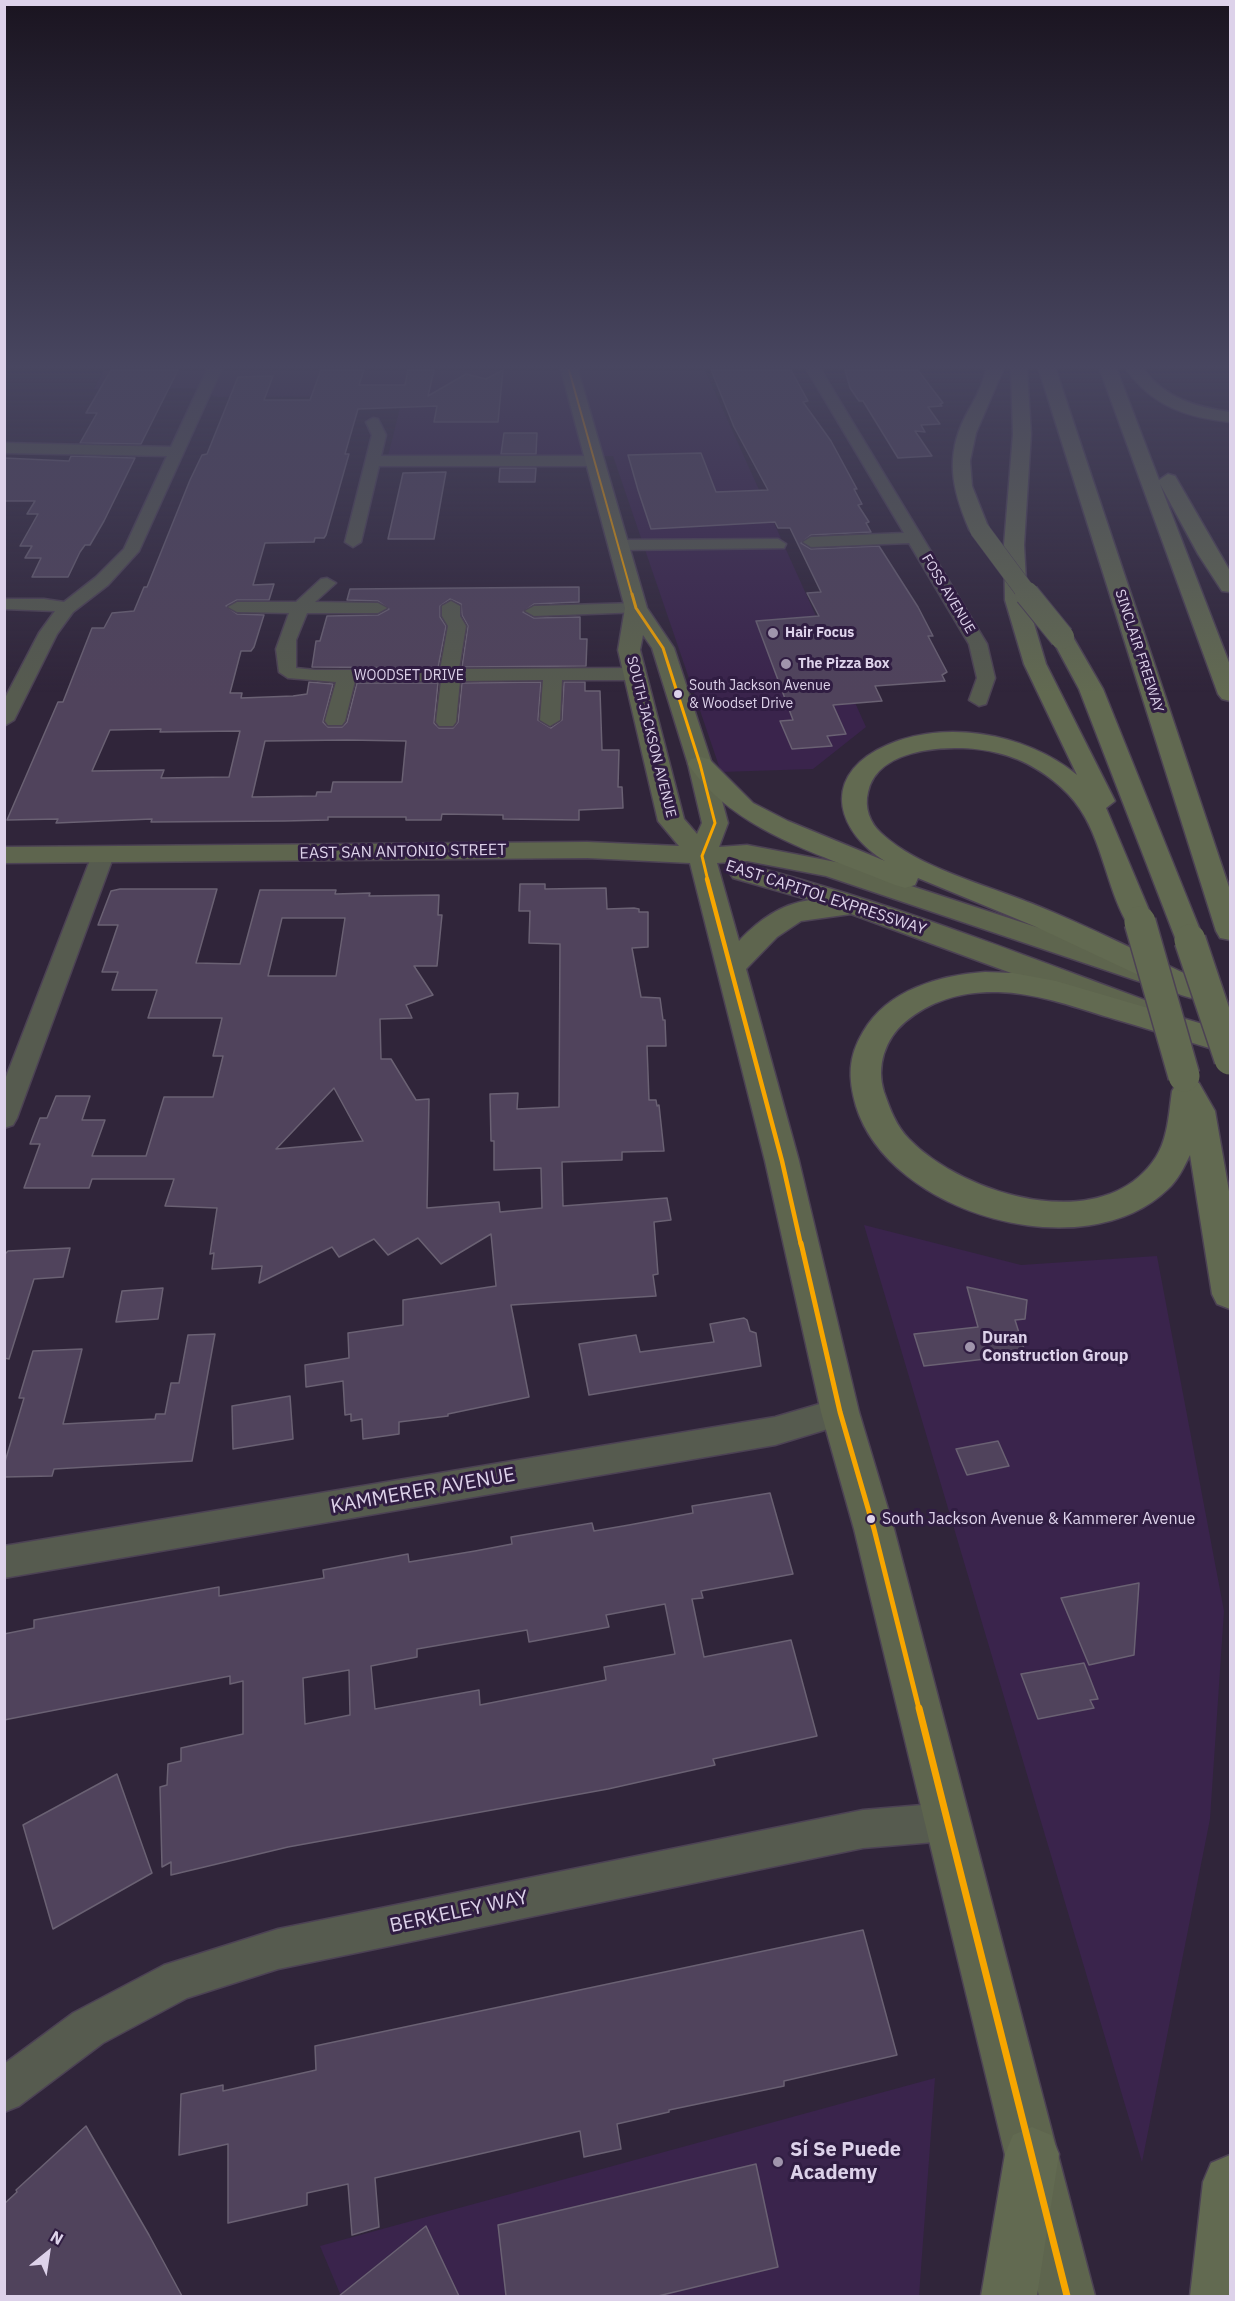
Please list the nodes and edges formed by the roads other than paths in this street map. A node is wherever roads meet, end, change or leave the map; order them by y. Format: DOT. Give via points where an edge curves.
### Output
graph roads {
  1 [pos="163,477"];
  2 [pos="370,477"];
  3 [pos="599,477"];
  4 [pos="879,477"];
  5 [pos="963,477"];
  6 [pos="1019,477"];
  7 [pos="1082,477"];
  8 [pos="1150,477"];
  9 [pos="1166,477"];
  10 [pos="915,538"];
  11 [pos="353,542"];
  12 [pos="811,542"];
  13 [pos="778,544"];
  14 [pos="618,545"];
  15 [pos="327,583"];
  16 [pos="1230,586"];
  17 [pos="4,604"];
  18 [pos="452,606"];
  19 [pos="237,607"];
  20 [pos="301,607"];
  21 [pos="67,608"];
  22 [pos="378,608"];
  23 [pos="636,608"];
  24 [pos="534,611"];
  25 [pos="634,674"];
  26 [pos="450,675"];
  27 [pos="553,675"];
  28 [pos="347,676"];
  29 [pos="1230,694"];
  30 [pos="979,700"];
  31 [pos="4,720"];
  32 [pos="550,720"];
  33 [pos="335,721"];
  34 [pos="446,722"];
  35 [pos="700,764"];
  36 [pos="4,855"];
  37 [pos="104,855"];
  38 [pos="702,856"];
  39 [pos="1140,922"];
  40 [pos="913,925"];
  41 [pos="1230,931"];
  42 [pos="731,967"];
  43 [pos="1191,988"];
  44 [pos="1230,1002"];
  45 [pos="1230,1042"];
  46 [pos="1230,1059"];
  47 [pos="1186,1084"];
  48 [pos="4,1118"];
  49 [pos="1230,1294"];
  50 [pos="840,1412"];
  51 [pos="4,1562"];
  52 [pos="946,1822"];
  53 [pos="4,2091"];
  54 [pos="1032,2154"];
  55 [pos="1230,2182"];
  56 [pos="1009,2296"];
  57 [pos="1067,2296"];
  58 [pos="1218,2296"];
  1 -- 21 [label="street" via="130,551 102,581"];
  2 -- 11 [label="street"];
  3 -- 14 [label="main road, SOUTH JACKSON AVENUE"];
  4 -- 10 [label="street, FOSS AVENUE"];
  5 -- 46 [label="highway, bridge" via="979,529 1062,637 1091,689 1190,940"];
  6 -- 39 [label="highway" via="1014,563 1021,622 1035,664 1115,830 1132,873"];
  7 -- 41 [label="highway, SINCLAIR FREEWAY"];
  8 -- 29 [label="highway"];
  9 -- 16 [label="highway"];
  10 -- 12 [label="street"];
  10 -- 30 [label="street, FOSS AVENUE" via="983,654 987,678"];
  13 -- 14 [label="street"];
  14 -- 23 [label="main road, SOUTH JACKSON AVENUE"];
  15 -- 20 [label="street, WOODSET DRIVE"];
  17 -- 21 [label="street"];
  18 -- 26 [label="street" via="451,616 457,626"];
  19 -- 20 [label="street"];
  20 -- 22 [label="street"];
  20 -- 28 [label="street, WOODSET DRIVE" via="284,657 288,672"];
  21 -- 31 [label="street" via="48,633"];
  23 -- 24 [label="street"];
  23 -- 25 [label="main road, SOUTH JACKSON AVENUE" via="629,650"];
  23 -- 35 [label="main road, SOUTH JACKSON AVENUE" via="663,648"];
  25 -- 27 [label="street, WOODSET DRIVE"];
  25 -- 38 [label="main road, SOUTH JACKSON AVENUE" via="671,821"];
  26 -- 27 [label="street, WOODSET DRIVE"];
  26 -- 28 [label="street, WOODSET DRIVE"];
  26 -- 34 [label="street"];
  27 -- 32 [label="street"];
  28 -- 33 [label="street"];
  35 -- 38 [label="main road, SOUTH JACKSON AVENUE" via="715,823"];
  35 -- 43 [label="highway" via="744,808 779,827"];
  36 -- 37 [label="main road, EAST SAN ANTONIO STREET"];
  37 -- 38 [label="main road, EAST SAN ANTONIO STREET" via="638,850"];
  37 -- 48 [label="street"];
  38 -- 40 [label="main road, EAST CAPITOL EXPRESSWAY" via="753,876 804,888"];
  38 -- 42 [label="main road, SOUTH JACKSON AVENUE"];
  38 -- 43 [label="main road, EAST CAPITOL EXPRESSWAY" via="747,853 831,869"];
  39 -- 43 [label="highway" via="1095,811 1070,780 1041,760 976,741 932,742 897,751 860,776 853,800 859,824 894,855"];
  39 -- 47 [label="highway, bridge"];
  40 -- 42 [label="main road" via="849,907 819,905 798,909 777,922"];
  40 -- 45 [label="main road, EAST CAPITOL EXPRESSWAY"];
  42 -- 50 [label="main road, SOUTH JACKSON AVENUE" via="782,1161"];
  43 -- 44 [label="highway, EAST CAPITOL EXPRESSWAY"];
  45 -- 47 [label="highway" via="1060,992 998,982 974,983 929,994 889,1018 876,1032 864,1071 874,1113 886,1136 934,1179 990,1203 1060,1214 1094,1211 1121,1203 1160,1179 1180,1142"];
  47 -- 49 [label="highway" via="1199,1111"];
  50 -- 51 [label="street, KAMMERER AVENUE" via="776,1431"];
  50 -- 52 [label="main road, SOUTH JACKSON AVENUE" via="858,1466"];
  52 -- 53 [label="street, BERKELEY WAY" via="863,1829 278,1949 169,1986 88,2028"];
  52 -- 54 [label="main road, SOUTH JACKSON AVENUE"];
  54 -- 56 [label="highway"];
  54 -- 57 [label="main road, SOUTH JACKSON AVENUE"];
  55 -- 58 [label="highway"];
}
